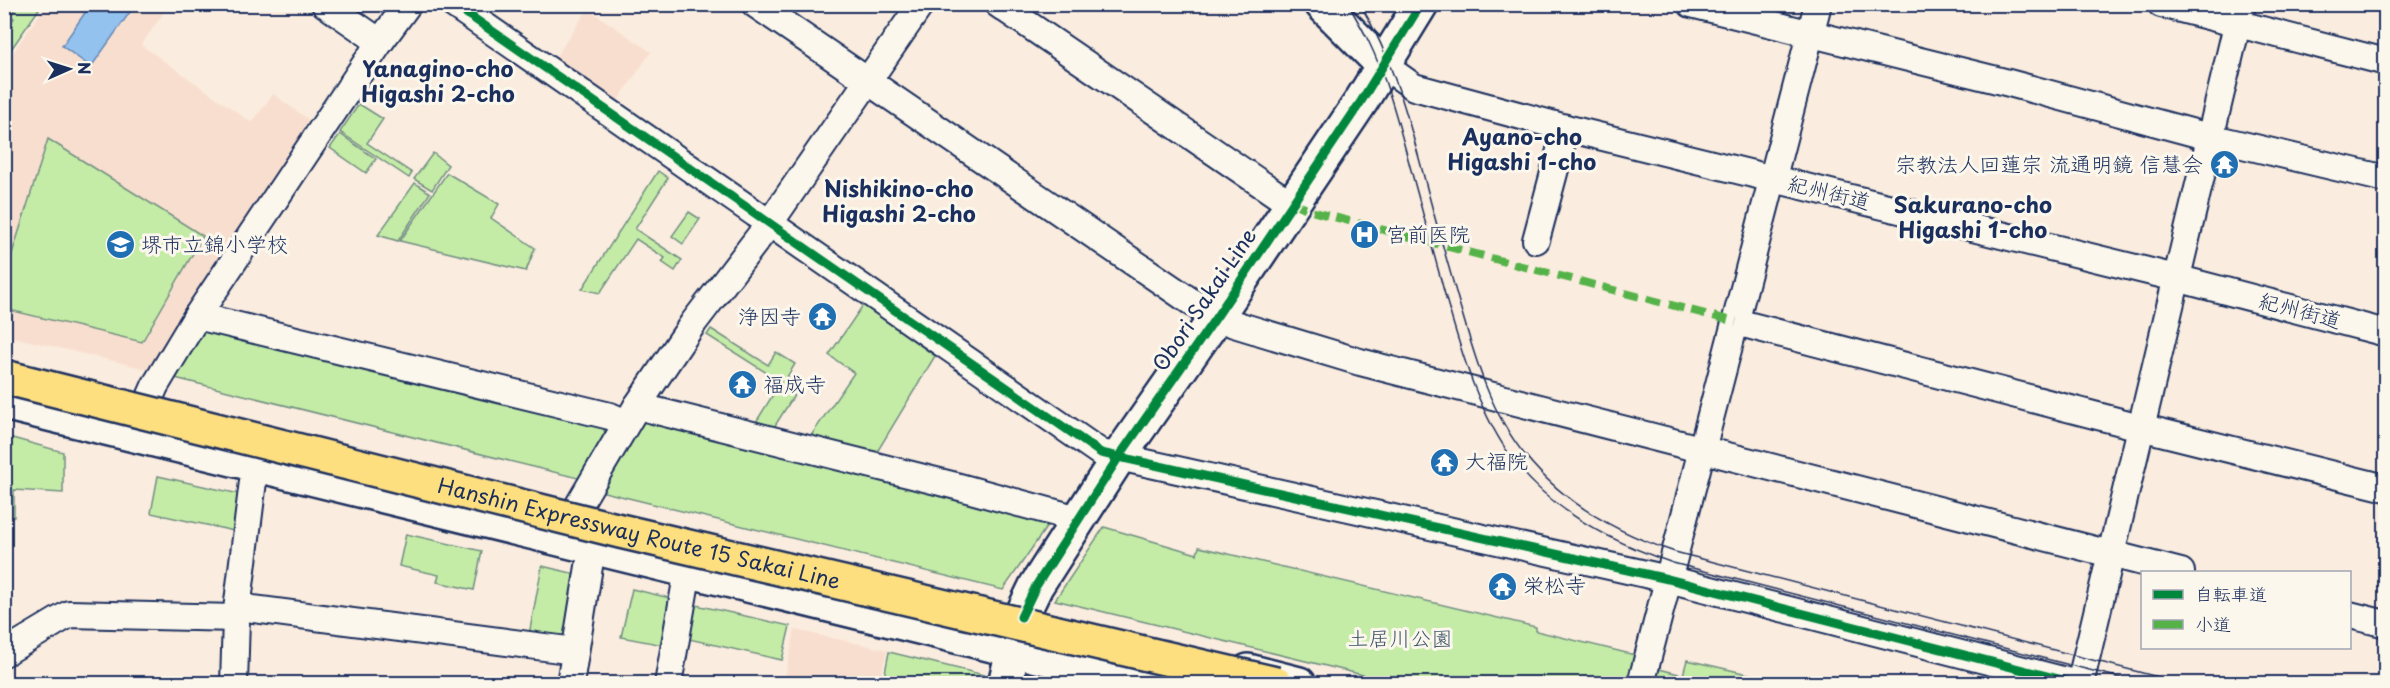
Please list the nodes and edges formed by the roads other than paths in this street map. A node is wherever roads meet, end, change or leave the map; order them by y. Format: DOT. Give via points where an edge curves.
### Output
graph roads {
  1 [pos="325,4"];
  2 [pos="408,4"];
  3 [pos="453,4"];
  4 [pos="755,4"];
  5 [pos="921,4"];
  6 [pos="998,4"];
  7 [pos="1322,4"];
  8 [pos="1421,4"];
  9 [pos="1691,4"];
  10 [pos="1818,4"];
  11 [pos="2161,4"];
  12 [pos="2239,14"];
  13 [pos="1810,35"];
  14 [pos="380,42"];
  15 [pos="2385,62"];
  16 [pos="1383,65"];
  17 [pos="867,83"];
  18 [pos="1566,128"];
  19 [pos="2209,137"];
  20 [pos="2385,178"];
  21 [pos="1773,179"];
  22 [pos="1293,202"];
  23 [pos="769,224"];
  24 [pos="1536,240"];
  25 [pos="2176,278"];
  26 [pos="197,316"];
  27 [pos="1216,316"];
  28 [pos="1736,322"];
  29 [pos="2385,333"];
  30 [pos="4,371"];
  31 [pos="4,377"];
  32 [pos="4,397"];
  33 [pos="4,403"];
  34 [pos="632,415"];
  35 [pos="142,423"];
  36 [pos="2140,427"];
  37 [pos="1702,450"];
  38 [pos="1118,458"];
  39 [pos="255,465"];
  40 [pos="2385,488"];
  41 [pos="574,513"];
  42 [pos="1078,519"];
  43 [pos="592,548"];
  44 [pos="2110,555"];
  45 [pos="688,570"];
  46 [pos="2173,571"];
  47 [pos="1668,579"];
  48 [pos="237,612"];
  49 [pos="2351,616"];
  50 [pos="1021,617"];
  51 [pos="2385,624"];
  52 [pos="1013,650"];
  53 [pos="575,651"];
  54 [pos="4,653"];
  55 [pos="234,684"];
  56 [pos="570,684"];
  57 [pos="668,684"];
  58 [pos="1005,684"];
  59 [pos="1152,684"];
  60 [pos="1177,684"];
  61 [pos="1276,684"];
  62 [pos="1299,684"];
  63 [pos="1641,684"];
  64 [pos="2079,684"];
  1 -- 14 [label="street"];
  2 -- 14 [label="street"];
  3 -- 23 [label="street"];
  4 -- 17 [label="street"];
  5 -- 17 [label="street"];
  6 -- 22 [label="street"];
  7 -- 16 [label="street"];
  8 -- 16 [label="street, Obori Sakai Line"];
  9 -- 13 [label="street"];
  10 -- 13 [label="street"];
  11 -- 12 [label="street"];
  12 -- 15 [label="street"];
  12 -- 19 [label="street"];
  13 -- 19 [label="street"];
  13 -- 21 [label="street"];
  14 -- 26 [label="street"];
  16 -- 18 [label="street, 紀州街道" via="1414,87"];
  16 -- 22 [label="street, Obori Sakai Line"];
  17 -- 23 [label="street"];
  17 -- 27 [label="street"];
  18 -- 21 [label="street, 紀州街道"];
  18 -- 24 [label="street"];
  19 -- 20 [label="street"];
  19 -- 25 [label="street"];
  21 -- 25 [label="street, 紀州街道"];
  21 -- 28 [label="street"];
  22 -- 27 [label="street, Obori Sakai Line"];
  23 -- 34 [label="street" via="694,322"];
  23 -- 38 [label="street" via="1101,453"];
  25 -- 29 [label="street, 紀州街道"];
  25 -- 36 [label="street"];
  26 -- 34 [label="street" via="610,416"];
  26 -- 35 [label="street" via="155,386"];
  27 -- 37 [label="street" via="1360,362"];
  27 -- 38 [label="street, Obori Sakai Line"];
  28 -- 36 [label="street"];
  28 -- 37 [label="street"];
  30 -- 35 [label="street"];
  31 -- 61 [label="highway, Hanshin Expressway Route 15 Sakai Line, bridge" via="621,531"];
  32 -- 60 [label="highway, Hanshin Expressway Route 15 Sakai Line"];
  33 -- 35 [label="street"];
  34 -- 41 [label="street"];
  34 -- 42 [label="street" via="956,486"];
  35 -- 39 [label="street"];
  35 -- 41 [label="street"];
  36 -- 40 [label="street"];
  36 -- 44 [label="street"];
  37 -- 44 [label="street"];
  37 -- 47 [label="street"];
  38 -- 42 [label="street, Obori Sakai Line"];
  38 -- 47 [label="street" via="1143,460"];
  39 -- 43 [label="street"];
  39 -- 48 [label="street"];
  41 -- 50 [label="street"];
  42 -- 50 [label="street, Obori Sakai Line"];
  43 -- 45 [label="street"];
  43 -- 53 [label="street"];
  44 -- 46 [label="street"];
  44 -- 64 [label="street"];
  45 -- 52 [label="street"];
  45 -- 57 [label="street"];
  47 -- 63 [label="street"];
  47 -- 64 [label="street"];
  48 -- 53 [label="street"];
  48 -- 54 [label="street" via="69,614"];
  48 -- 55 [label="street"];
  49 -- 51 [label="street"];
  50 -- 52 [label="street, Obori Sakai Line"];
  50 -- 62 [label="street"];
  52 -- 58 [label="street, Obori Sakai Line"];
  52 -- 59 [label="street"];
  53 -- 56 [label="street"];
}
